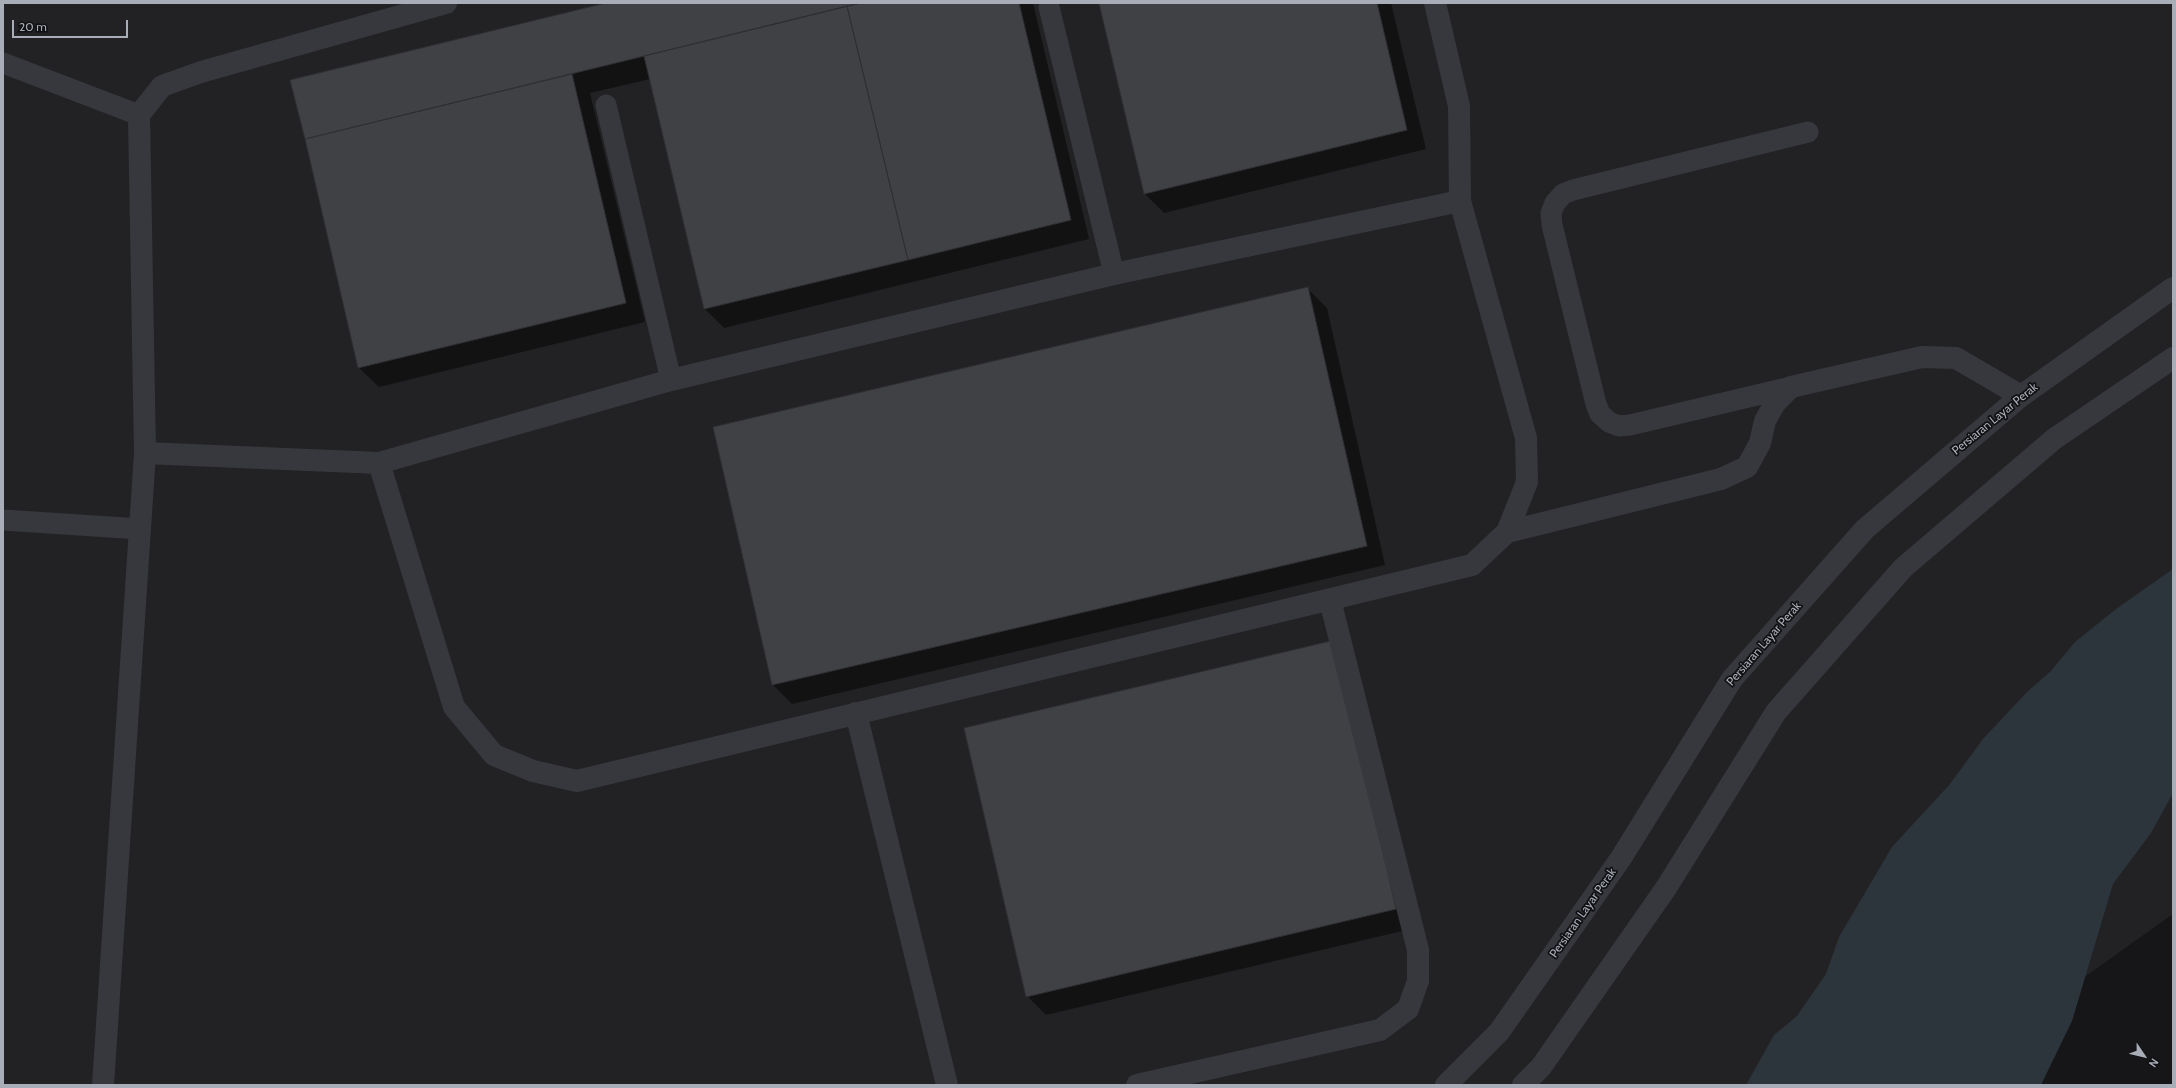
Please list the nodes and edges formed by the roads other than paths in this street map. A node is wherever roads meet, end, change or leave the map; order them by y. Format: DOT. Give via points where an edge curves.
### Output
graph roads {
  1 [pos="446,3"];
  2 [pos="1435,3"];
  3 [pos="1049,7"];
  4 [pos="3,62"];
  5 [pos="606,104"];
  6 [pos="139,115"];
  7 [pos="1808,132"];
  8 [pos="1460,201"];
  9 [pos="1114,274"];
  10 [pos="2173,288"];
  11 [pos="2173,358"];
  12 [pos="671,380"];
  13 [pos="1791,387"];
  14 [pos="2021,396"];
  15 [pos="145,453"];
  16 [pos="380,463"];
  17 [pos="3,520"];
  18 [pos="140,528"];
  19 [pos="1507,532"];
  20 [pos="1330,600"];
  21 [pos="856,713"];
  22 [pos="103,1085"];
  23 [pos="947,1085"];
  24 [pos="1137,1085"];
  25 [pos="1446,1085"];
  26 [pos="1523,1085"];
  1 -- 6 [label="street" via="201,72 162,86"];
  2 -- 8 [label="street" via="1459,106"];
  3 -- 9 [label="lane"];
  4 -- 6 [label="lane"];
  5 -- 12 [label="lane"];
  6 -- 15 [label="street"];
  7 -- 13 [label="lane" via="1573,190 1563,194 1551,213 1596,404 1600,414 1609,422 1619,426 1630,425"];
  8 -- 9 [label="street"];
  8 -- 19 [label="street" via="1526,438 1528,482"];
  9 -- 12 [label="street"];
  10 -- 14 [label="street, Persiaran Layar Perak"];
  11 -- 26 [label="street" via="2054,439 1903,568 1776,712 1666,888 1541,1068"];
  12 -- 16 [label="street"];
  13 -- 14 [label="street" via="1922,357 1956,358"];
  13 -- 19 [label="street" via="1775,403 1765,421 1760,443 1746,466 1721,479"];
  14 -- 25 [label="street, Persiaran Layar Perak" via="1865,528 1732,679 1621,858 1518,1006 1499,1032"];
  15 -- 16 [label="street"];
  15 -- 18 [label="street"];
  16 -- 21 [label="street" via="454,707 494,754 534,771 578,781"];
  17 -- 18 [label="lane"];
  18 -- 22 [label="street"];
  19 -- 20 [label="street" via="1472,565"];
  20 -- 21 [label="street"];
  20 -- 24 [label="street" via="1418,950 1418,981 1408,1009 1380,1030"];
  21 -- 23 [label="street"];
}
